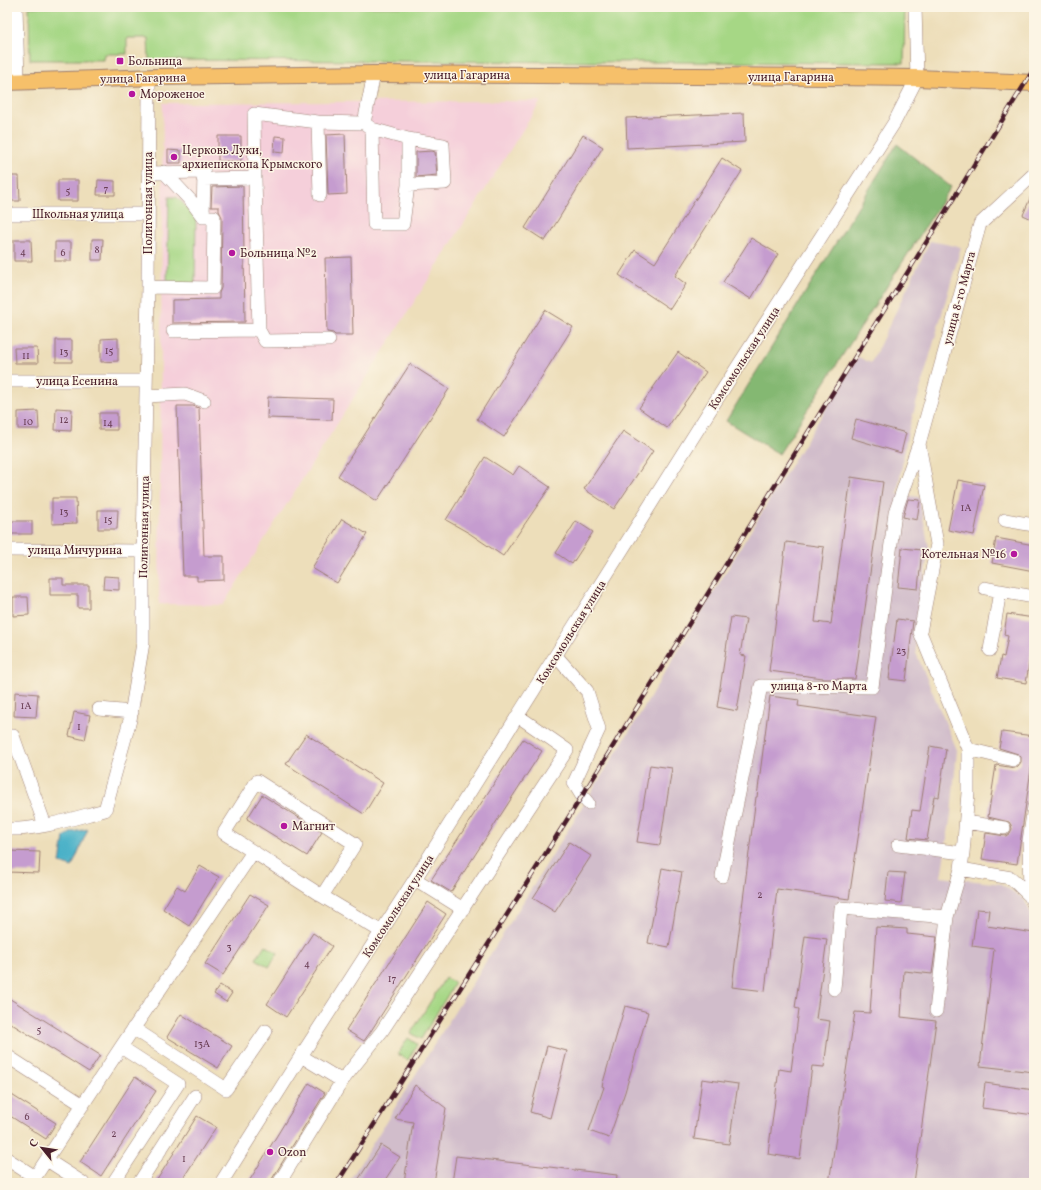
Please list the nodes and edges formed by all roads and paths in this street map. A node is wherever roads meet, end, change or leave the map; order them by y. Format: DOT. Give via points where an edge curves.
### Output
graph roads {
  1 [pos="16,7"];
  2 [pos="915,7"];
  3 [pos="374,74"];
  4 [pos="149,77"];
  5 [pos="917,78"];
  6 [pos="13,82"];
  7 [pos="1034,83"];
  8 [pos="318,122"];
  9 [pos="368,126"];
  10 [pos="408,139"];
  11 [pos="163,172"];
  12 [pos="148,173"];
  13 [pos="1034,174"];
  14 [pos="255,178"];
  15 [pos="204,179"];
  16 [pos="408,185"];
  17 [pos="320,195"];
  18 [pos="7,214"];
  19 [pos="148,214"];
  20 [pos="203,217"];
  21 [pos="148,287"];
  22 [pos="259,330"];
  23 [pos="173,331"];
  24 [pos="329,340"];
  25 [pos="7,380"];
  26 [pos="146,381"];
  27 [pos="146,396"];
  28 [pos="204,401"];
  29 [pos="919,444"];
  30 [pos="1006,520"];
  31 [pos="1034,525"];
  32 [pos="7,550"];
  33 [pos="143,551"];
  34 [pos="985,588"];
  35 [pos="1000,591"];
  36 [pos="1034,597"];
  37 [pos="990,650"];
  38 [pos="556,656"];
  39 [pos="99,709"];
  40 [pos="132,712"];
  41 [pos="518,716"];
  42 [pos="7,736"];
  43 [pos="968,749"];
  44 [pos="1013,760"];
  45 [pos="588,803"];
  46 [pos="1034,808"];
  47 [pos="966,822"];
  48 [pos="45,825"];
  49 [pos="1004,828"];
  50 [pos="7,829"];
  51 [pos="898,845"];
  52 [pos="253,852"];
  53 [pos="963,853"];
  54 [pos="961,869"];
  55 [pos="722,876"];
  56 [pos="415,879"];
  57 [pos="322,896"];
  58 [pos="1032,900"];
  59 [pos="463,909"];
  60 [pos="947,917"];
  61 [pos="382,932"];
  62 [pos="834,989"];
  63 [pos="936,1011"];
  64 [pos="133,1028"];
  65 [pos="266,1031"];
  66 [pos="121,1047"];
  67 [pos="7,1056"];
  68 [pos="301,1056"];
  69 [pos="342,1081"];
  70 [pos="195,1096"];
  71 [pos="83,1105"];
  72 [pos="7,1159"];
  73 [pos="47,1160"];
  74 [pos="33,1180"];
  75 [pos="83,1183"];
  76 [pos="113,1183"];
  77 [pos="139,1183"];
  78 [pos="222,1183"];
  79 [pos="279,1183"];
  1 -- 6 [label="street, улица Гагарина"];
  2 -- 5 [label="street"];
  3 -- 4 [label="main road, улица Гагарина"];
  3 -- 5 [label="main road, улица Гагарина"];
  3 -- 9 [label="street"];
  4 -- 6 [label="main road, улица Гагарина"];
  4 -- 12 [label="street, Полигонная улица"];
  5 -- 7 [label="main road, улица Гагарина"];
  5 -- 38 [label="street, Комсомольская улица" via="894,123"];
  8 -- 9 [label="street"];
  8 -- 14 [label="street" via="254,114"];
  8 -- 17 [label="street"];
  9 -- 10 [label="street"];
  9 -- 16 [label="street" via="374,224 403,224"];
  10 -- 16 [label="street"];
  10 -- 16 [label="street" via="443,145 445,183"];
  11 -- 12 [label="street"];
  11 -- 15 [label="street" via="204,172"];
  11 -- 20 [label="street"];
  12 -- 19 [label="street, Полигонная улица"];
  13 -- 29 [label="street, улица 8-го Марта" via="980,224"];
  14 -- 15 [label="street"];
  14 -- 22 [label="street"];
  15 -- 20 [label="street"];
  18 -- 19 [label="street, Школьная улица"];
  19 -- 21 [label="street, Полигонная улица"];
  20 -- 21 [label="street" via="214,217 213,288"];
  21 -- 26 [label="street, Полигонная улица"];
  22 -- 23 [label="street"];
  22 -- 24 [label="street" via="265,341"];
  25 -- 26 [label="street, улица Есенина"];
  26 -- 27 [label="street, Полигонная улица"];
  27 -- 28 [label="street" via="185,394"];
  27 -- 33 [label="street, Полигонная улица"];
  29 -- 43 [label="street, улица 8-го Марта" via="937,544 920,632"];
  29 -- 55 [label="street, улица 8-го Марта" via="895,513 872,687 761,686"];
  30 -- 31 [label="street"];
  32 -- 33 [label="street, улица Мичурина"];
  33 -- 40 [label="street, Полигонная улица" via="143,643"];
  34 -- 35 [label="street"];
  35 -- 36 [label="street"];
  35 -- 37 [label="street"];
  38 -- 41 [label="street, Комсомольская улица"];
  38 -- 45 [label="street" via="587,691 599,729 574,783"];
  39 -- 40 [label="street"];
  40 -- 48 [label="street, Полигонная улица" via="106,810"];
  41 -- 56 [label="street, Комсомольская улица"];
  41 -- 59 [label="street" via="567,750"];
  42 -- 48 [label="street" via="13,736"];
  43 -- 44 [label="street"];
  43 -- 47 [label="street, улица 8-го Марта"];
  46 -- 58 [label="street" via="1029,841"];
  47 -- 49 [label="street"];
  47 -- 53 [label="street, улица 8-го Марта"];
  48 -- 50 [label="street"];
  51 -- 53 [label="street"];
  52 -- 57 [label="street"];
  52 -- 57 [label="street" via="224,833 257,781 355,844"];
  52 -- 64 [label="street"];
  53 -- 54 [label="street, улица 8-го Марта"];
  54 -- 58 [label="street" via="1011,878"];
  54 -- 60 [label="street, улица 8-го Марта"];
  56 -- 59 [label="street"];
  56 -- 61 [label="street, Комсомольская улица"];
  57 -- 61 [label="street"];
  59 -- 69 [label="street" via="382,1031"];
  60 -- 62 [label="street" via="841,908"];
  60 -- 63 [label="street, улица 8-го Марта"];
  61 -- 68 [label="street, Комсомольская улица"];
  64 -- 65 [label="street" via="226,1089"];
  64 -- 66 [label="street"];
  66 -- 71 [label="street"];
  66 -- 76 [label="street" via="178,1084"];
  67 -- 71 [label="street"];
  68 -- 69 [label="street"];
  68 -- 78 [label="street, Комсомольская улица"];
  69 -- 79 [label="street"];
  70 -- 77 [label="street"];
  71 -- 73 [label="street"];
  72 -- 74 [label="street"];
  73 -- 74 [label="street"];
  73 -- 75 [label="street"];
}
